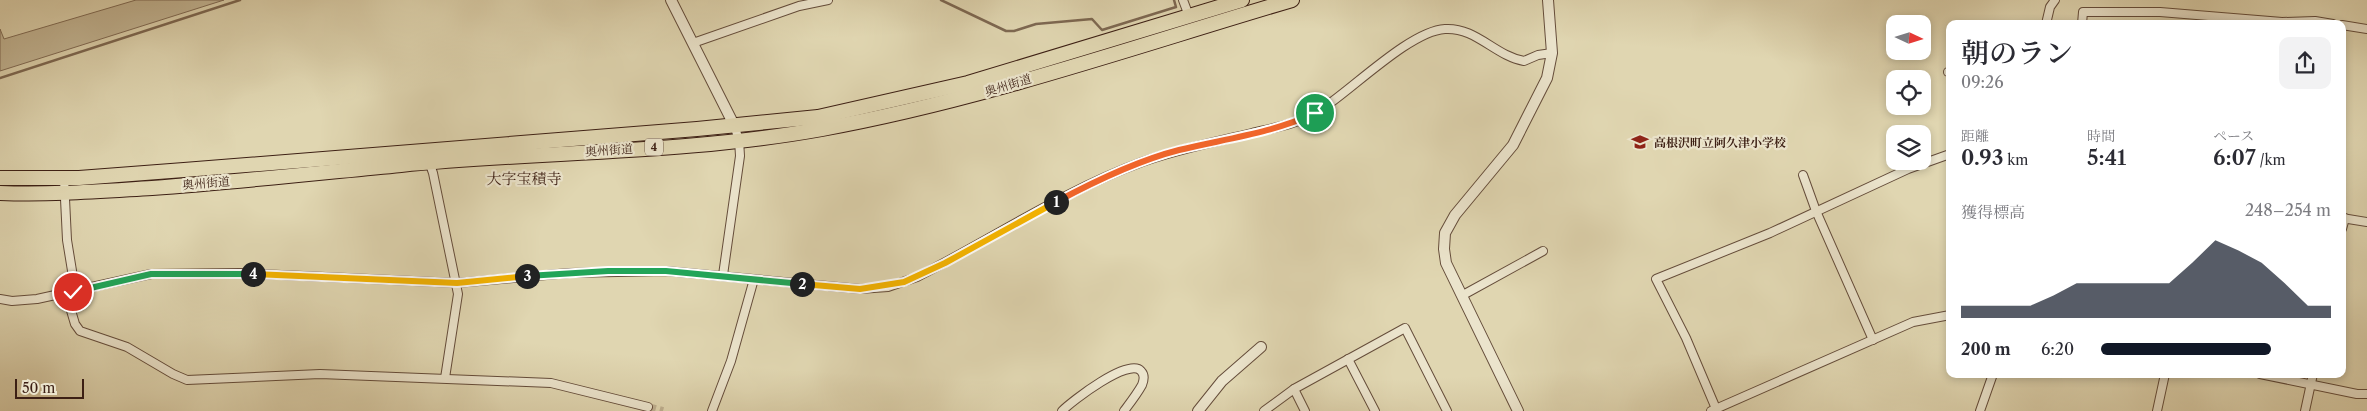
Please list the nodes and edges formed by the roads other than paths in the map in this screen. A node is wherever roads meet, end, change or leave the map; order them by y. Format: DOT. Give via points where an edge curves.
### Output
graph roads {
  1 [pos="671,0"];
  2 [pos="828,0"];
  3 [pos="1183,0"];
  4 [pos="1242,0"];
  5 [pos="1292,0"];
  6 [pos="1548,0"];
  7 [pos="2055,0"];
  8 [pos="1188,16"];
  9 [pos="2047,20"];
  10 [pos="2082,20"];
  11 [pos="2258,20"];
  12 [pos="2346,26"];
  13 [pos="2367,29"];
  14 [pos="693,43"];
  15 [pos="1552,53"];
  16 [pos="734,125"];
  17 [pos="739,140"];
  18 [pos="1946,155"];
  19 [pos="429,162"];
  20 [pos="1803,175"];
  21 [pos="0,178"];
  22 [pos="64,178"];
  23 [pos="0,193"];
  24 [pos="65,193"];
  25 [pos="1816,210"];
  26 [pos="2346,218"];
  27 [pos="2367,222"];
  28 [pos="1543,251"];
  29 [pos="724,275"];
  30 [pos="754,279"];
  31 [pos="457,283"];
  32 [pos="73,292"];
  33 [pos="1463,295"];
  34 [pos="0,299"];
  35 [pos="1946,316"];
  36 [pos="1873,340"];
  37 [pos="1261,347"];
  38 [pos="1348,359"];
  39 [pos="445,378"];
  40 [pos="1992,378"];
  41 [pos="2164,378"];
  42 [pos="2280,378"];
  43 [pos="2312,378"];
  44 [pos="2311,384"];
  45 [pos="1294,389"];
  46 [pos="2367,394"];
  47 [pos="648,406"];
  48 [pos="1714,410"];
  49 [pos="712,411"];
  50 [pos="1062,411"];
  51 [pos="1124,411"];
  52 [pos="1198,411"];
  53 [pos="1264,411"];
  54 [pos="1305,411"];
  55 [pos="1375,411"];
  56 [pos="1447,411"];
  57 [pos="1518,411"];
  58 [pos="1980,411"];
  59 [pos="2157,411"];
  60 [pos="2305,411"];
  1 -- 14 [label="street"];
  2 -- 14 [label="street" via="799,6"];
  3 -- 8 [label="street"];
  4 -- 8 [label="highway, 奥州街道 / 4"];
  5 -- 17 [label="highway, 奥州街道 / 4" via="972,96 821,130"];
  6 -- 15 [label="street"];
  7 -- 9 [label="street"];
  8 -- 16 [label="highway, 奥州街道 / 4" via="891,102 818,116"];
  10 -- 11 [label="street" via="2083,12 2160,12"];
  12 -- 13 [label="street"];
  14 -- 16 [label="street"];
  15 -- 30 [label="street" via="1524,62 1467,32 1435,30 1411,42 1315,113 1288,124 1177,151 1106,177 904,282 860,289"];
  15 -- 33 [label="street" via="1547,78 1513,145 1455,215 1445,234 1446,263"];
  16 -- 17 [label="street"];
  16 -- 22 [label="highway, 奥州街道 / 4"];
  17 -- 19 [label="highway, 奥州街道 / 4"];
  17 -- 29 [label="street" via="738,174"];
  18 -- 25 [label="street"];
  19 -- 24 [label="highway, 奥州街道 / 4"];
  19 -- 31 [label="street"];
  20 -- 25 [label="street"];
  21 -- 22 [label="highway, 奥州街道 / 4"];
  22 -- 24 [label="street"];
  23 -- 24 [label="highway, 奥州街道 / 4"];
  24 -- 32 [label="street"];
  25 -- 36 [label="street"];
  25 -- 48 [label="street" via="1770,233 1656,279 1686,338"];
  26 -- 27 [label="street"];
  28 -- 33 [label="street"];
  29 -- 30 [label="street"];
  29 -- 31 [label="street" via="608,271"];
  30 -- 49 [label="street" via="731,361"];
  31 -- 32 [label="street" via="240,273 151,274"];
  31 -- 39 [label="street"];
  32 -- 34 [label="street" via="37,299"];
  32 -- 39 [label="street" via="70,307 80,331 128,347 187,380 320,374"];
  33 -- 57 [label="street"];
  35 -- 36 [label="street" via="1913,322"];
  36 -- 48 [label="street"];
  37 -- 52 [label="street" via="1222,381"];
  38 -- 45 [label="street"];
  38 -- 55 [label="street"];
  38 -- 56 [label="street" via="1405,328"];
  39 -- 47 [label="street" via="565,385"];
  40 -- 58 [label="street"];
  41 -- 59 [label="street"];
  42 -- 44 [label="street"];
  43 -- 44 [label="street"];
  44 -- 46 [label="street"];
  44 -- 60 [label="street"];
  45 -- 53 [label="street"];
  45 -- 54 [label="street"];
  50 -- 51 [label="street" via="1113,375 1138,368 1143,372 1142,385"];
}
